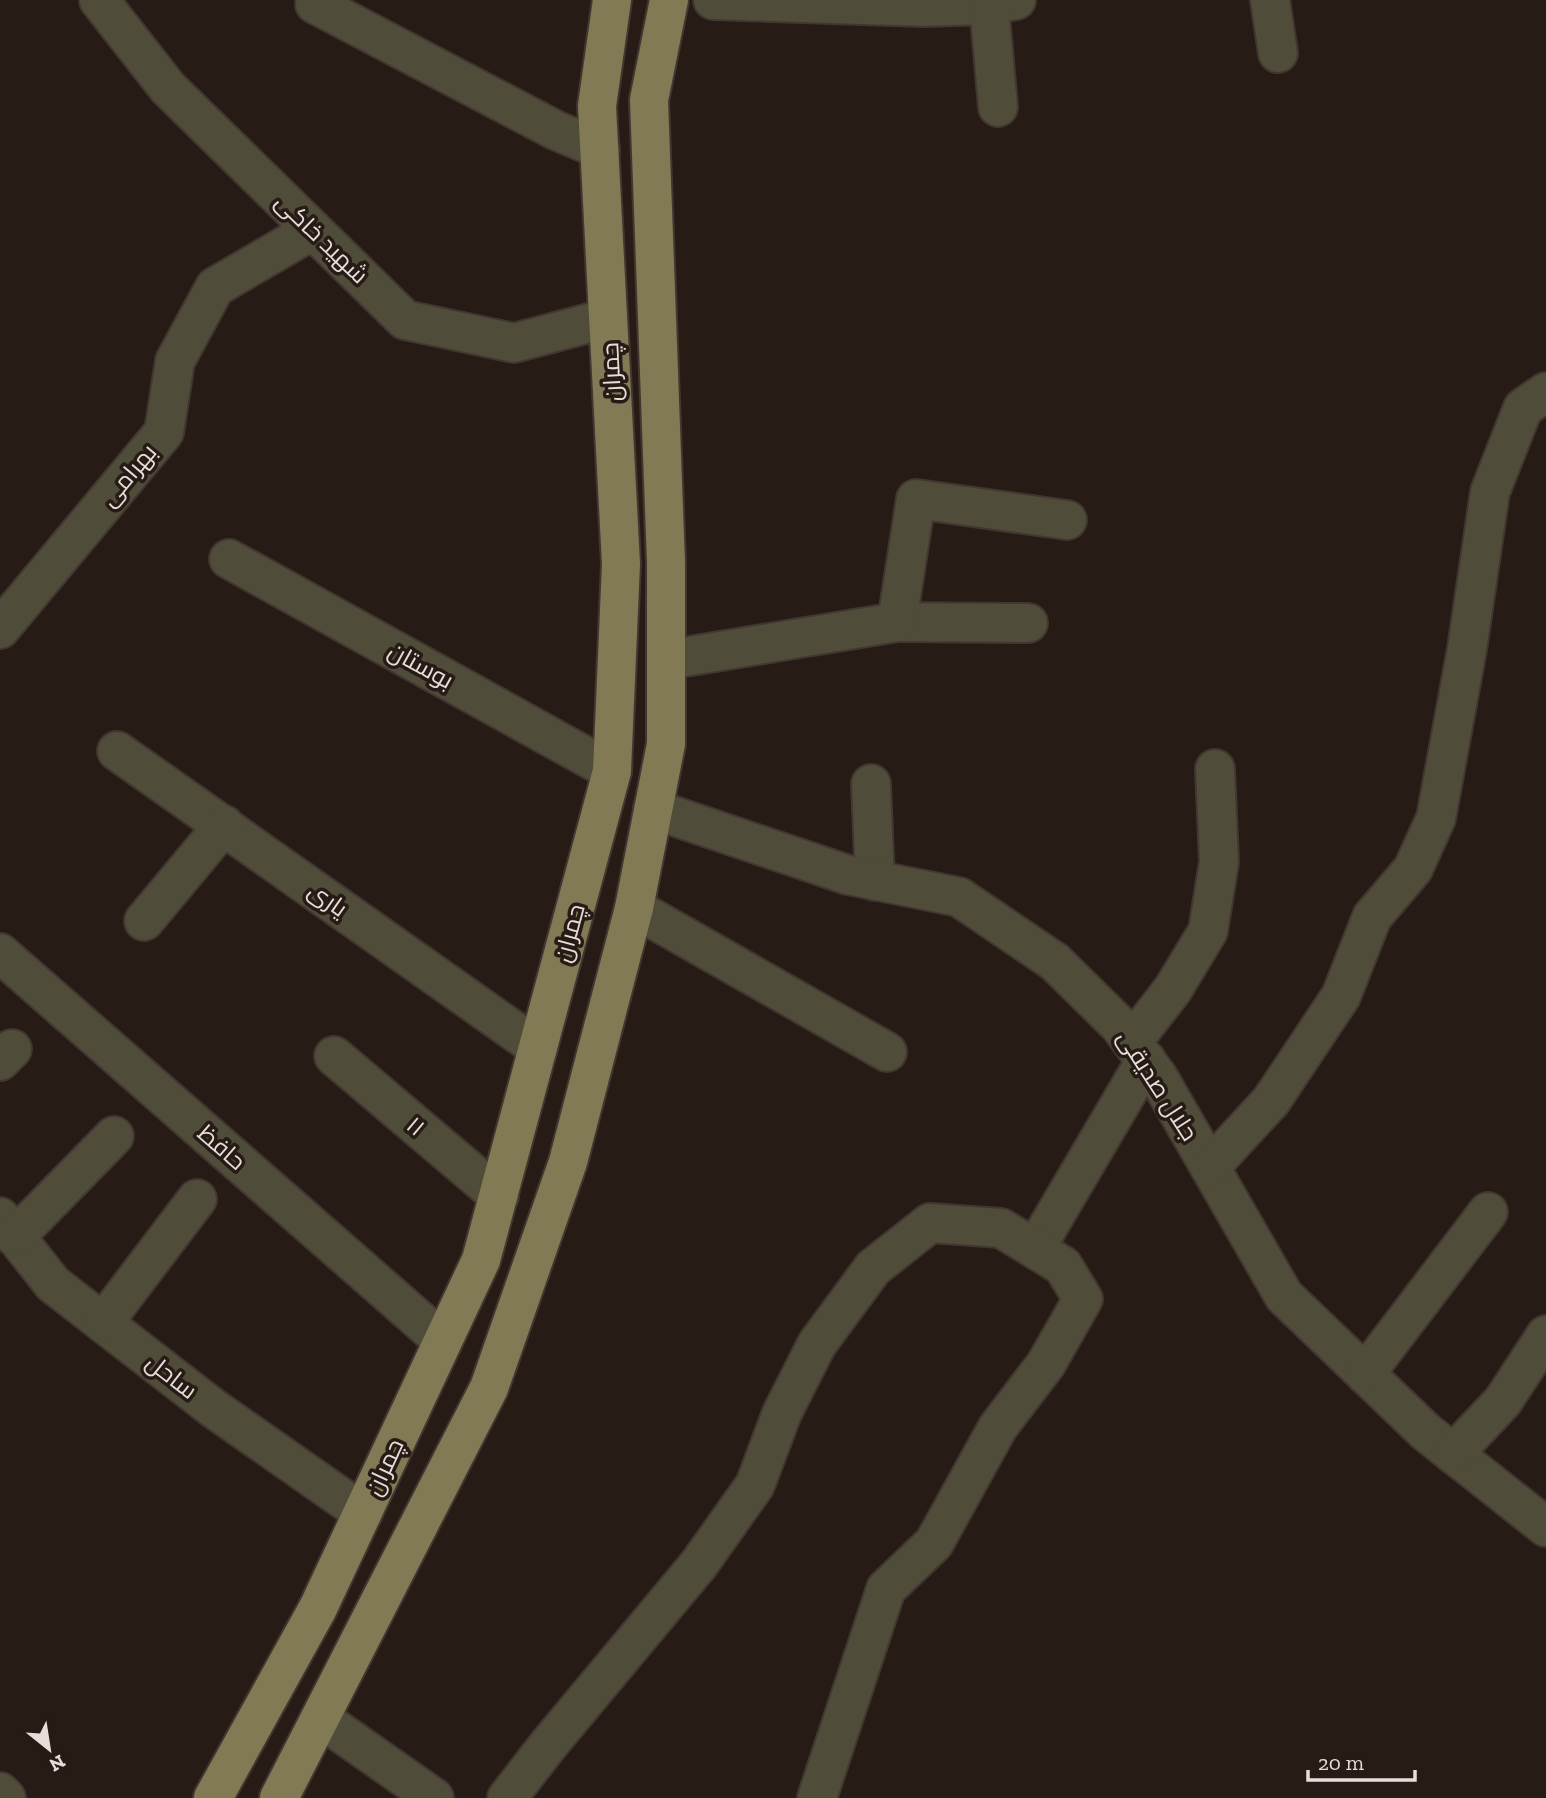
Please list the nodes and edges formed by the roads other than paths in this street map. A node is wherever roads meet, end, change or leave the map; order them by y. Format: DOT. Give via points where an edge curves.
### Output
graph roads {
  1 [pos="99,0"];
  2 [pos="612,0"];
  3 [pos="669,0"];
  4 [pos="713,0"];
  5 [pos="1270,0"];
  6 [pos="1002,3"];
  7 [pos="316,4"];
  8 [pos="1278,53"];
  9 [pos="998,107"];
  10 [pos="600,149"];
  11 [pos="313,230"];
  12 [pos="608,318"];
  13 [pos="1546,392"];
  14 [pos="1068,520"];
  15 [pos="229,559"];
  16 [pos="897,622"];
  17 [pos="1028,623"];
  18 [pos="0,629"];
  19 [pos="666,660"];
  20 [pos="117,751"];
  21 [pos="1215,769"];
  22 [pos="612,771"];
  23 [pos="871,784"];
  24 [pos="653,809"];
  25 [pos="224,825"];
  26 [pos="874,881"];
  27 [pos="634,908"];
  28 [pos="144,921"];
  29 [pos="0,953"];
  30 [pos="538,1048"];
  31 [pos="1139,1051"];
  32 [pos="887,1052"];
  33 [pos="334,1056"];
  34 [pos="114,1136"];
  35 [pos="1210,1167"];
  36 [pos="499,1196"];
  37 [pos="197,1199"];
  38 [pos="1488,1212"];
  39 [pos="8,1227"];
  40 [pos="1035,1249"];
  41 [pos="103,1323"];
  42 [pos="1546,1335"];
  43 [pos="443,1341"];
  44 [pos="1365,1374"];
  45 [pos="1453,1454"];
  46 [pos="363,1513"];
  47 [pos="1546,1527"];
  48 [pos="320,1718"];
  49 [pos="0,1792"];
  50 [pos="6,1798"];
  51 [pos="213,1798"];
  52 [pos="279,1798"];
  53 [pos="434,1798"];
  54 [pos="507,1798"];
  55 [pos="817,1798"];
  1 -- 11 [label="street, شهید خاکی" via="169,88"];
  2 -- 10 [label="main road, چمران" via="597,106"];
  3 -- 19 [label="main road, چمران" via="649,100"];
  4 -- 6 [label="street" via="924,7"];
  5 -- 8 [label="street"];
  6 -- 9 [label="street"];
  7 -- 10 [label="street" via="555,130"];
  10 -- 12 [label="main road, چمران"];
  11 -- 12 [label="street, شهید خاکی" via="405,320 514,343"];
  11 -- 18 [label="street, بهرامی" via="215,286 175,361 164,432"];
  12 -- 22 [label="main road, چمران" via="621,564"];
  13 -- 35 [label="street" via="1523,408 1490,492 1436,818 1412,869 1372,917 1341,996 1271,1101"];
  14 -- 16 [label="street" via="916,499"];
  15 -- 22 [label="street, بوستان"];
  16 -- 17 [label="street"];
  16 -- 19 [label="street"];
  19 -- 24 [label="main road, چمران" via="666,744"];
  20 -- 25 [label="street, یاری"];
  21 -- 31 [label="street" via="1219,862 1208,931"];
  22 -- 30 [label="main road, چمران"];
  23 -- 26 [label="street"];
  24 -- 26 [label="street, جلال صدیقی"];
  24 -- 27 [label="main road, چمران"];
  25 -- 28 [label="street"];
  25 -- 30 [label="street, یاری"];
  26 -- 31 [label="street, جلال صدیقی" via="959,897 1055,962"];
  27 -- 32 [label="street"];
  27 -- 48 [label="main road, چمران" via="568,1162 489,1388"];
  29 -- 43 [label="street, حافظ"];
  30 -- 36 [label="main road, چمران"];
  31 -- 35 [label="street, جلال صدیقی"];
  31 -- 40 [label="street"];
  33 -- 36 [label="street, ۱۱"];
  34 -- 39 [label="street"];
  35 -- 44 [label="street, جلال صدیقی" via="1284,1296"];
  36 -- 43 [label="main road, چمران" via="481,1260"];
  37 -- 41 [label="street"];
  38 -- 44 [label="street"];
  39 -- 41 [label="street, ساحل" via="53,1284"];
  40 -- 54 [label="street" via="1001,1228 930,1223 873,1268 817,1344 782,1413 755,1485 699,1564"];
  40 -- 55 [label="street" via="1063,1266 1083,1299 1046,1364 998,1427 934,1542 886,1589"];
  41 -- 46 [label="street, ساحل" via="213,1408"];
  42 -- 45 [label="street" via="1503,1401"];
  43 -- 46 [label="main road, چمران"];
  44 -- 45 [label="street, جلال صدیقی"];
  45 -- 47 [label="street, جلال صدیقی"];
  46 -- 51 [label="main road, چمران" via="318,1608"];
  48 -- 52 [label="main road, چمران"];
  48 -- 53 [label="street"];
  49 -- 50 [label="street"];
}
